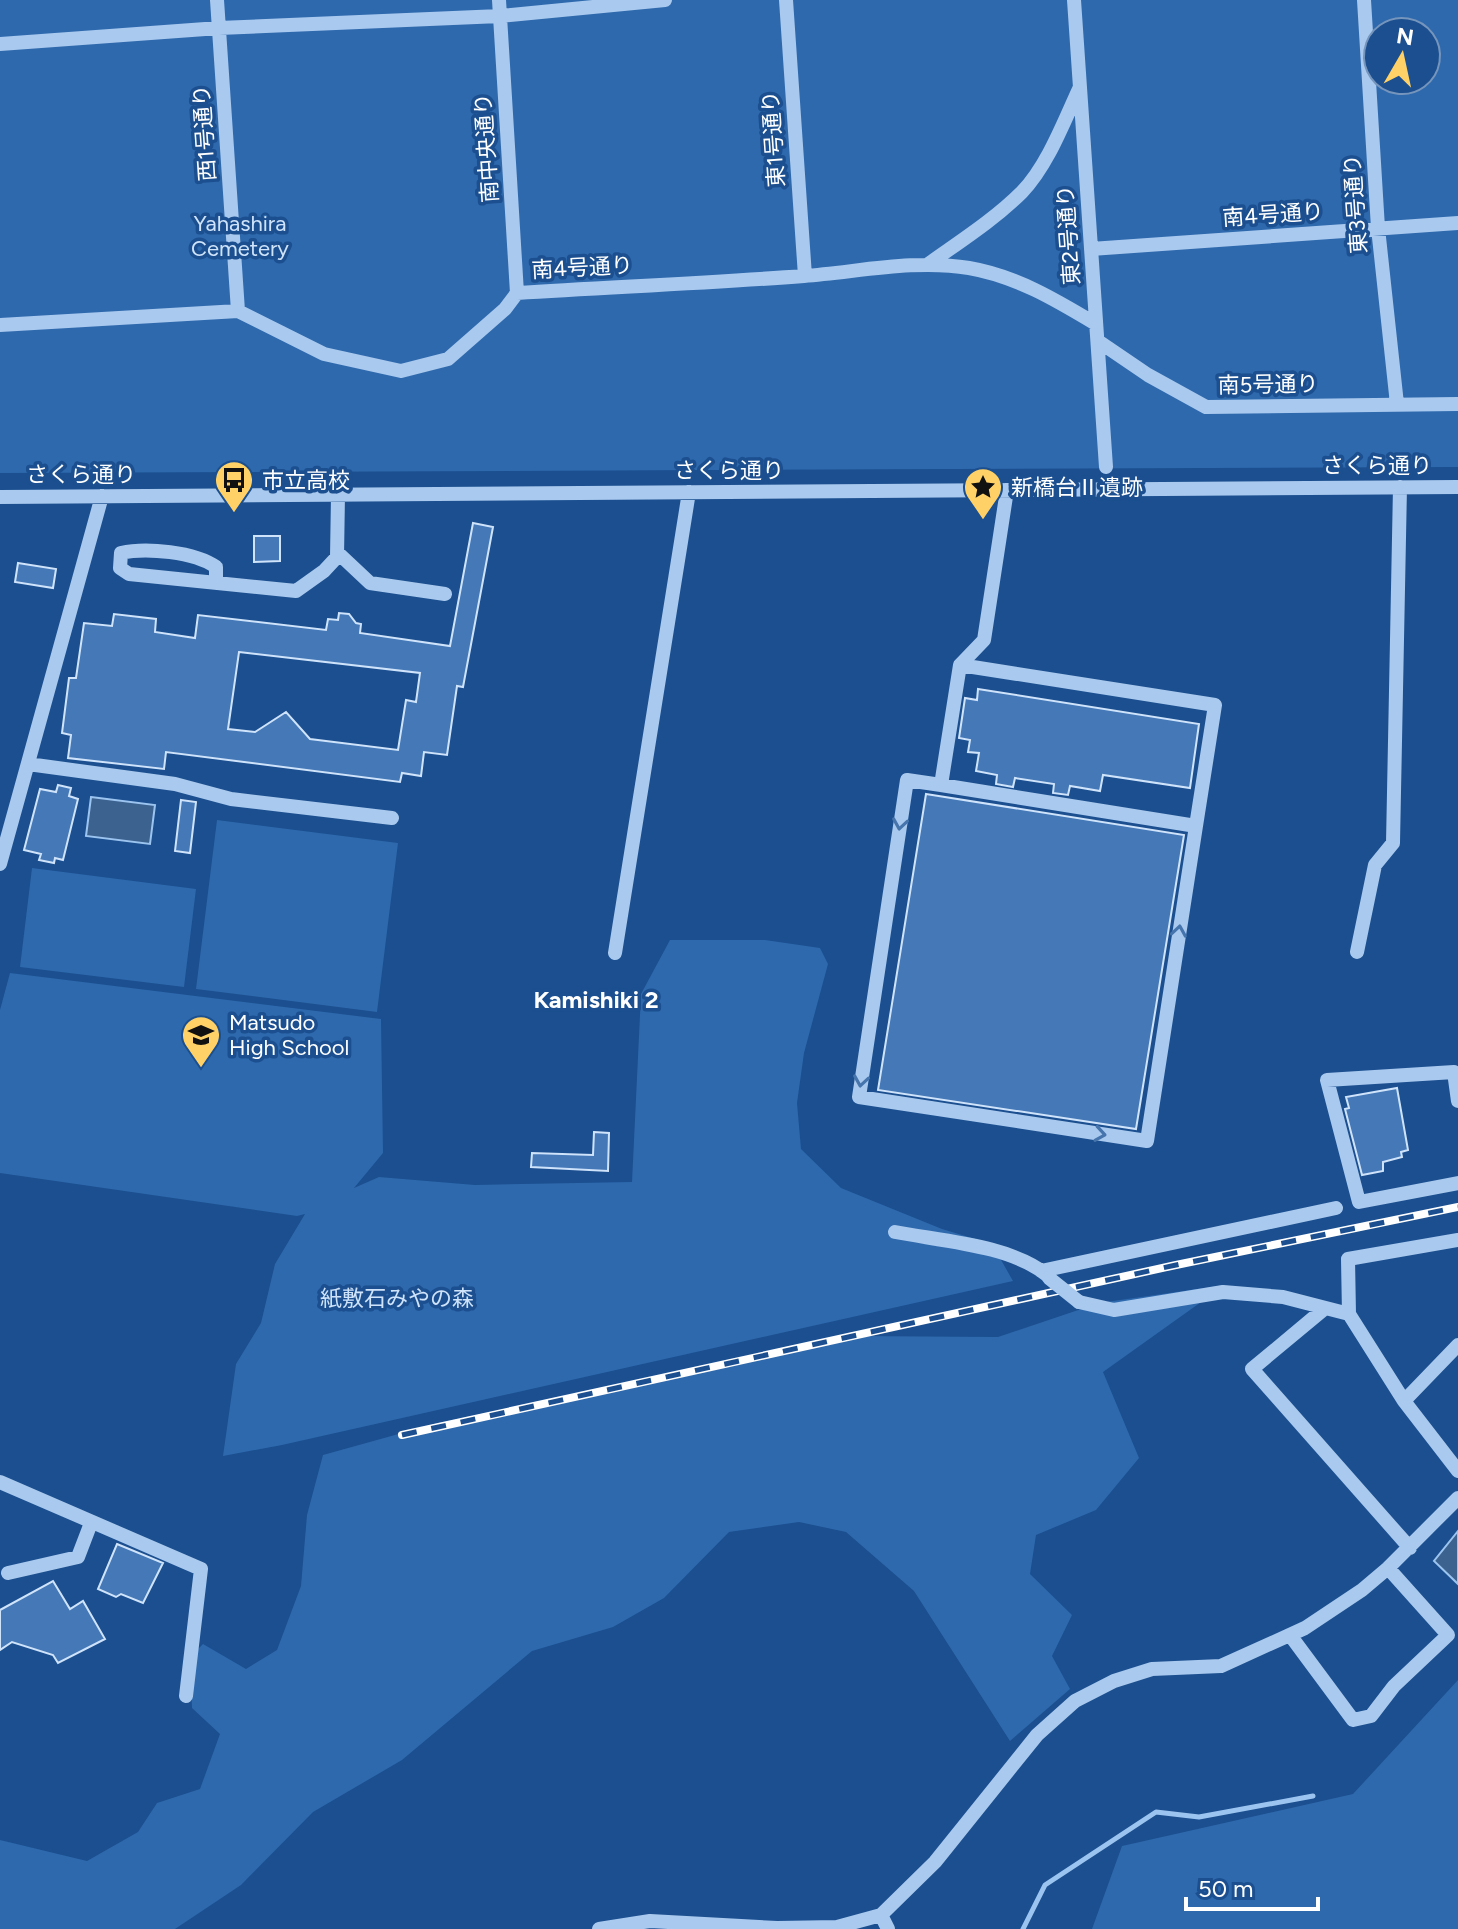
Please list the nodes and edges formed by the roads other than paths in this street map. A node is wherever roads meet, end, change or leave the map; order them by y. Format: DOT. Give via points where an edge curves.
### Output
graph roads {
  1 [pos="217,0"];
  2 [pos="499,0"];
  3 [pos="665,0"];
  4 [pos="786,0"];
  5 [pos="1074,0"];
  6 [pos="1364,0"];
  7 [pos="500,16"];
  8 [pos="219,28"];
  9 [pos="0,44"];
  10 [pos="1080,86"];
  11 [pos="1458,223"];
  12 [pos="1378,228"];
  13 [pos="1091,249"];
  14 [pos="927,265"];
  15 [pos="805,276"];
  16 [pos="517,293"];
  17 [pos="238,311"];
  18 [pos="1096,324"];
  19 [pos="0,325"];
  20 [pos="1098,341"];
  21 [pos="1397,404"];
  22 [pos="1458,404"];
  23 [pos="1106,467"];
  24 [pos="1400,487"];
  25 [pos="1458,487"];
  26 [pos="1007,490"];
  27 [pos="689,492"];
  28 [pos="338,495"];
  29 [pos="102,496"];
  30 [pos="0,497"];
  31 [pos="337,552"];
  32 [pos="216,583"];
  33 [pos="445,594"];
  34 [pos="960,665"];
  35 [pos="28,764"];
  36 [pos="941,785"];
  37 [pos="392,818"];
  38 [pos="1196,826"];
  39 [pos="0,864"];
  40 [pos="1357,952"];
  41 [pos="615,953"];
  42 [pos="1458,1101"];
  43 [pos="1458,1183"];
  44 [pos="1336,1208"];
  45 [pos="895,1232"];
  46 [pos="1458,1240"];
  47 [pos="1045,1274"];
  48 [pos="1324,1309"];
  49 [pos="1349,1314"];
  50 [pos="1458,1345"];
  51 [pos="1404,1401"];
  52 [pos="1458,1471"];
  53 [pos="0,1482"];
  54 [pos="1458,1498"];
  55 [pos="91,1523"];
  56 [pos="1410,1548"];
  57 [pos="1388,1568"];
  58 [pos="8,1573"];
  59 [pos="1290,1635"];
  60 [pos="186,1696"];
  61 [pos="885,1922"];
  62 [pos="599,1929"];
  63 [pos="777,1929"];
  1 -- 8 [label="street, 西1号通り"];
  2 -- 7 [label="street, 南中央通り"];
  3 -- 7 [label="street"];
  4 -- 15 [label="street, 東1号通り"];
  5 -- 10 [label="street, 東2号通り"];
  6 -- 12 [label="street, 東3号通り"];
  7 -- 8 [label="street"];
  7 -- 16 [label="street, 南中央通り"];
  8 -- 9 [label="street"];
  8 -- 17 [label="street, 西1号通り"];
  10 -- 13 [label="street, 東2号通り"];
  10 -- 14 [label="street" via="1024,190"];
  11 -- 12 [label="street, 南4号通り"];
  12 -- 13 [label="street, 南4号通り"];
  12 -- 21 [label="street, 東3号通り"];
  13 -- 18 [label="street, 東2号通り"];
  14 -- 15 [label="street, 南4号通り"];
  14 -- 18 [label="street, 南4号通り" via="1007,277"];
  15 -- 16 [label="street, 南4号通り"];
  16 -- 17 [label="street, 南4号通り" via="448,359 401,371 324,354"];
  17 -- 19 [label="street, 南4号通り"];
  18 -- 20 [label="street, 東2号通り"];
  20 -- 21 [label="street, 南5号通り" via="1206,407"];
  20 -- 23 [label="street, 東2号通り"];
  21 -- 22 [label="street, 南5号通り"];
  24 -- 25 [label="street, さくら通り"];
  24 -- 26 [label="street, さくら通り"];
  24 -- 40 [label="street" via="1393,843 1375,865"];
  26 -- 27 [label="street, さくら通り"];
  26 -- 34 [label="street" via="984,640"];
  27 -- 28 [label="street, さくら通り"];
  27 -- 41 [label="street"];
  28 -- 29 [label="street, さくら通り"];
  28 -- 31 [label="street"];
  29 -- 30 [label="street, さくら通り"];
  29 -- 35 [label="street"];
  31 -- 32 [label="street" via="324,571 296,591"];
  31 -- 33 [label="street" via="370,583"];
  32 -- 32 [label="street" via="129,574 120,568 121,553 137,549 203,558 216,567"];
  34 -- 36 [label="street"];
  34 -- 38 [label="street" via="1215,705"];
  35 -- 37 [label="street" via="175,784 231,799"];
  35 -- 39 [label="street"];
  36 -- 38 [label="street"];
  36 -- 38 [label="street, one-way" via="907,780 859,1097 1147,1141"];
  42 -- 43 [label="street" via="1454,1072 1327,1080 1359,1202"];
  44 -- 47 [label="street"];
  45 -- 47 [label="street" via="1022,1259"];
  46 -- 49 [label="street" via="1348,1259"];
  47 -- 48 [label="street, bridge" via="1079,1302 1114,1310 1223,1292 1283,1297"];
  48 -- 49 [label="street"];
  48 -- 56 [label="street" via="1252,1369"];
  49 -- 51 [label="street"];
  50 -- 51 [label="street"];
  51 -- 52 [label="street"];
  53 -- 55 [label="street"];
  54 -- 56 [label="street"];
  55 -- 58 [label="street" via="78,1557"];
  55 -- 60 [label="street" via="201,1569"];
  56 -- 57 [label="street"];
  57 -- 59 [label="street"];
  57 -- 59 [label="street" via="1448,1635 1371,1716 1353,1720"];
  59 -- 61 [label="street" via="1221,1666 1152,1669 1075,1701 1037,1735"];
  61 -- 63 [label="street"];
  62 -- 63 [label="street" via="650,1921"];
}
